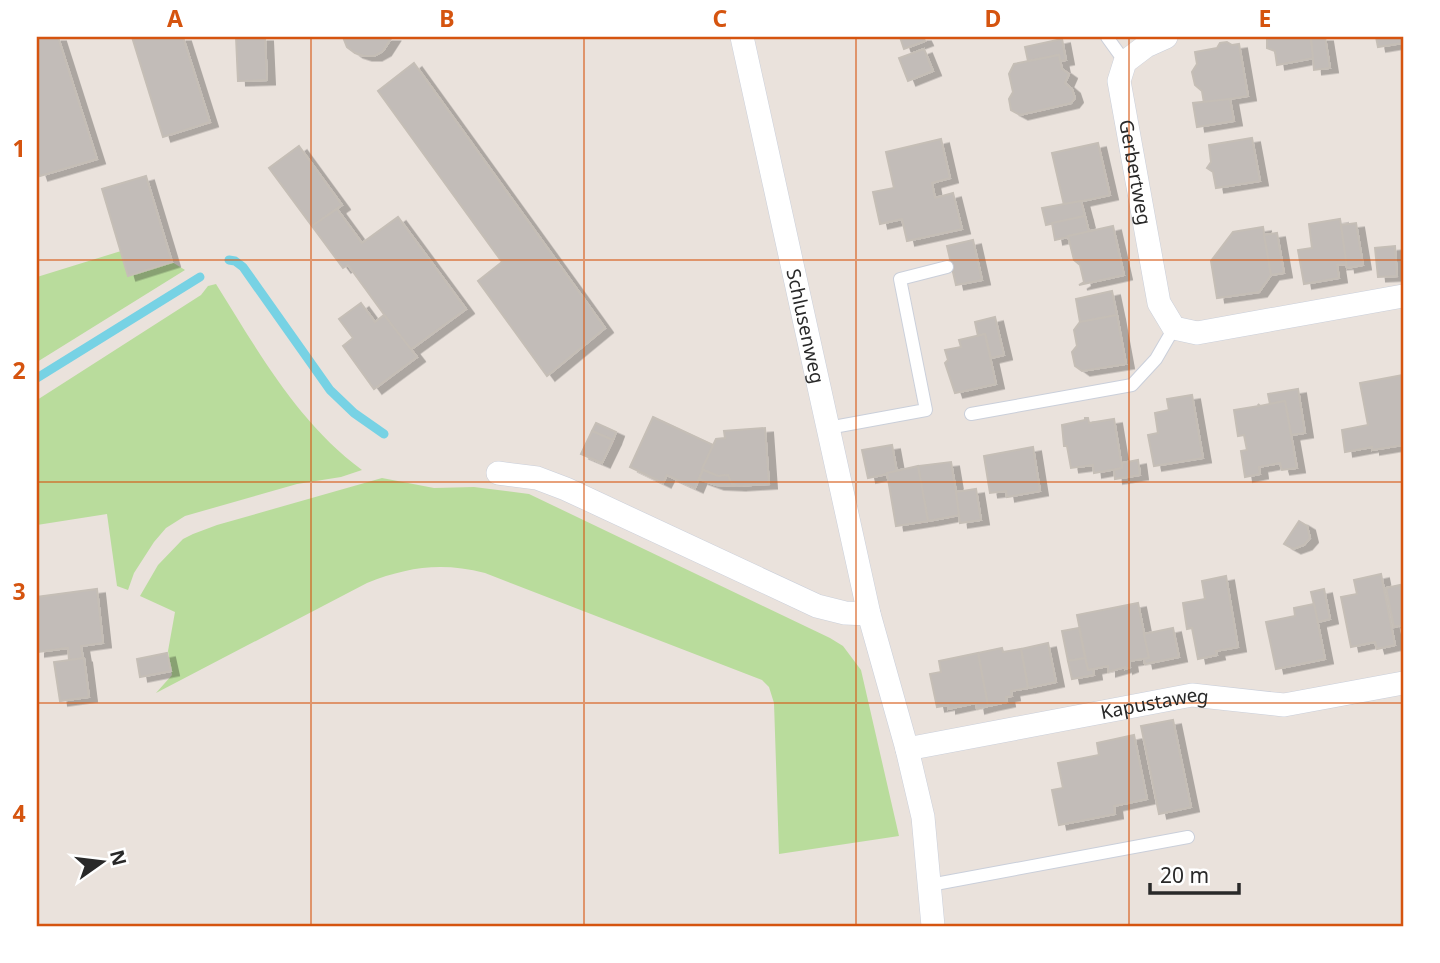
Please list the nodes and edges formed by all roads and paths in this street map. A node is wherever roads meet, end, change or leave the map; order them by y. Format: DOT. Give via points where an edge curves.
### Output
graph roads {
  1 [pos="742,37"];
  2 [pos="1107,37"];
  3 [pos="1166,37"];
  4 [pos="1125,62"];
  5 [pos="947,267"];
  6 [pos="1403,296"];
  7 [pos="1174,328"];
  8 [pos="971,414"];
  9 [pos="828,428"];
  10 [pos="498,473"];
  11 [pos="869,614"];
  12 [pos="1403,683"];
  13 [pos="907,749"];
  14 [pos="1188,837"];
  15 [pos="930,885"];
  16 [pos="933,926"];
  1 -- 9 [label="street, Schlusenweg"];
  2 -- 4 [label="lane"];
  3 -- 4 [label="street"];
  4 -- 7 [label="street, Gerbertweg" via="1119,81 1158,303"];
  5 -- 9 [label="lane" via="900,279 926,410"];
  6 -- 7 [label="street" via="1197,333"];
  7 -- 8 [label="lane" via="1156,359 1132,385"];
  9 -- 11 [label="street, Schlusenweg"];
  10 -- 11 [label="street" via="537,478 566,489 817,606"];
  11 -- 13 [label="street, Schlusenweg"];
  12 -- 13 [label="street, Kapustaweg" via="1284,705 1192,695"];
  13 -- 15 [label="street, Schlusenweg" via="923,817"];
  14 -- 15 [label="lane"];
  15 -- 16 [label="street, Schlusenweg"];
}
